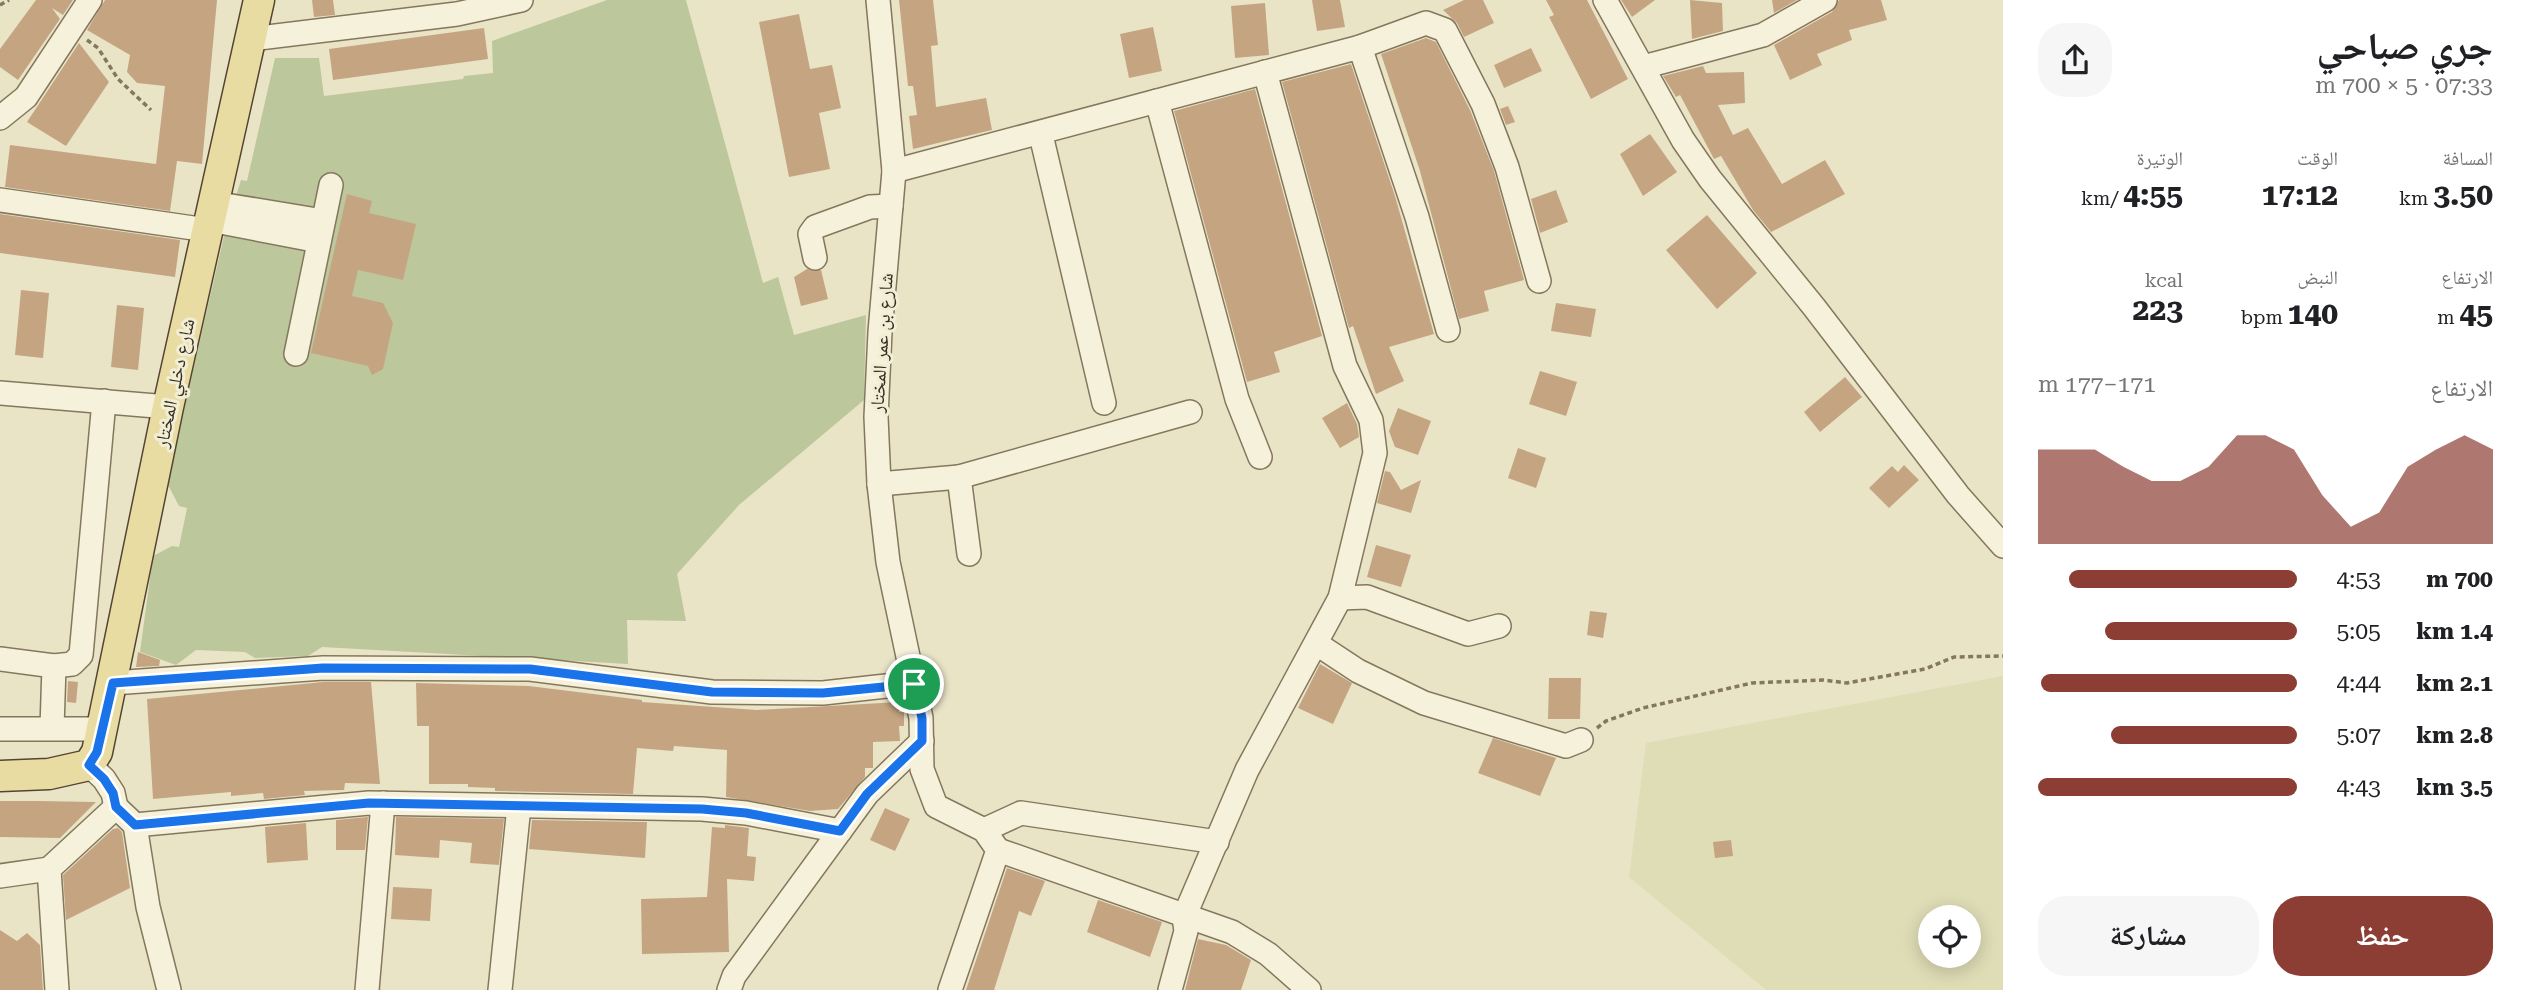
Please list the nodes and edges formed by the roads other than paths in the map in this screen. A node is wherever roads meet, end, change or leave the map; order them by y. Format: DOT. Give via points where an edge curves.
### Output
graph roads {
  1 [pos="90,0"];
  2 [pos="259,0"];
  3 [pos="521,0"];
  4 [pos="878,0"];
  5 [pos="1605,0"];
  6 [pos="1825,0"];
  7 [pos="251,38"];
  8 [pos="1360,47"];
  9 [pos="1643,67"];
  10 [pos="1265,72"];
  11 [pos="1157,101"];
  12 [pos="0,118"];
  13 [pos="1041,135"];
  14 [pos="894,171"];
  15 [pos="331,185"];
  16 [pos="0,200"];
  17 [pos="891,206"];
  18 [pos="210,218"];
  19 [pos="321,231"];
  20 [pos="815,258"];
  21 [pos="1539,281"];
  22 [pos="1448,330"];
  23 [pos="296,354"];
  24 [pos="0,393"];
  25 [pos="104,401"];
  26 [pos="1104,403"];
  27 [pos="168,407"];
  28 [pos="1190,412"];
  29 [pos="1260,457"];
  30 [pos="959,477"];
  31 [pos="879,484"];
  32 [pos="2003,546"];
  33 [pos="969,554"];
  34 [pos="1340,598"];
  35 [pos="1499,625"];
  36 [pos="1317,644"];
  37 [pos="0,659"];
  38 [pos="54,666"];
  39 [pos="113,683"];
  40 [pos="914,684"];
  41 [pos="52,728"];
  42 [pos="0,729"];
  43 [pos="104,729"];
  44 [pos="1581,740"];
  45 [pos="922,741"];
  46 [pos="89,765"];
  47 [pos="0,776"];
  48 [pos="383,803"];
  49 [pos="519,806"];
  50 [pos="116,807"];
  51 [pos="135,825"];
  52 [pos="984,830"];
  53 [pos="840,831"];
  54 [pos="1217,842"];
  55 [pos="998,850"];
  56 [pos="49,869"];
  57 [pos="0,876"];
  58 [pos="1184,917"];
  59 [pos="57,990"];
  60 [pos="169,990"];
  61 [pos="367,990"];
  62 [pos="500,990"];
  63 [pos="729,990"];
  64 [pos="950,990"];
  65 [pos="1170,990"];
  66 [pos="1309,990"];
  1 -- 12 [label="street" via="26,97"];
  2 -- 7 [label="main road, شارع دخلي المختار"];
  3 -- 7 [label="street" via="457,14"];
  4 -- 14 [label="street, شارع بن عمر المختار"];
  5 -- 9 [label="street"];
  6 -- 9 [label="street" via="1763,35"];
  7 -- 18 [label="main road, شارع دخلي المختار"];
  8 -- 10 [label="street"];
  8 -- 21 [label="street" via="1426,23 1445,30 1483,104 1507,167"];
  8 -- 22 [label="street" via="1417,217"];
  9 -- 32 [label="street" via="1710,179"];
  10 -- 11 [label="street"];
  10 -- 34 [label="street" via="1345,366 1371,420 1375,453"];
  11 -- 13 [label="street"];
  11 -- 29 [label="street" via="1237,399"];
  13 -- 14 [label="street"];
  13 -- 26 [label="street"];
  14 -- 17 [label="street, شارع بن عمر المختار"];
  15 -- 19 [label="street"];
  16 -- 18 [label="street"];
  17 -- 20 [label="street" via="870,207 815,227 810,233"];
  17 -- 31 [label="street, شارع بن عمر المختار" via="877,393"];
  18 -- 19 [label="street"];
  18 -- 27 [label="main road, شارع دخلي المختار"];
  19 -- 23 [label="street"];
  24 -- 25 [label="street"];
  25 -- 27 [label="street"];
  25 -- 38 [label="street" via="81,655 72,664"];
  27 -- 39 [label="main road, شارع دخلي المختار"];
  28 -- 30 [label="street"];
  30 -- 31 [label="street"];
  30 -- 33 [label="street"];
  31 -- 40 [label="street, شارع بن عمر المختار" via="888,562"];
  34 -- 35 [label="street" via="1367,597 1468,634"];
  34 -- 36 [label="street"];
  36 -- 44 [label="street" via="1358,671 1424,703 1566,746"];
  36 -- 54 [label="street" via="1247,770"];
  37 -- 38 [label="street"];
  38 -- 41 [label="street"];
  39 -- 40 [label="street" via="337,668 530,669 712,692 823,693"];
  39 -- 43 [label="main road, شارع دخلي المختار"];
  40 -- 45 [label="street, شارع بن عمر المختار"];
  41 -- 42 [label="street"];
  41 -- 43 [label="street"];
  43 -- 46 [label="main road, شارع دخلي المختار"];
  45 -- 52 [label="street, شارع بن عمر المختار" via="922,769 936,806"];
  45 -- 53 [label="street" via="867,794"];
  46 -- 47 [label="main road" via="49,774"];
  46 -- 50 [label="street" via="113,793"];
  48 -- 49 [label="street"];
  48 -- 51 [label="street"];
  48 -- 61 [label="street"];
  49 -- 53 [label="street" via="702,809"];
  49 -- 62 [label="street"];
  50 -- 51 [label="street"];
  50 -- 56 [label="street"];
  51 -- 60 [label="street" via="148,906"];
  52 -- 54 [label="street" via="1021,813"];
  52 -- 55 [label="street"];
  53 -- 63 [label="street" via="734,976"];
  54 -- 58 [label="street"];
  55 -- 58 [label="street"];
  55 -- 64 [label="street"];
  56 -- 57 [label="street"];
  56 -- 59 [label="street"];
  58 -- 65 [label="street" via="1186,931"];
  58 -- 66 [label="street" via="1232,932 1268,954"];
}
